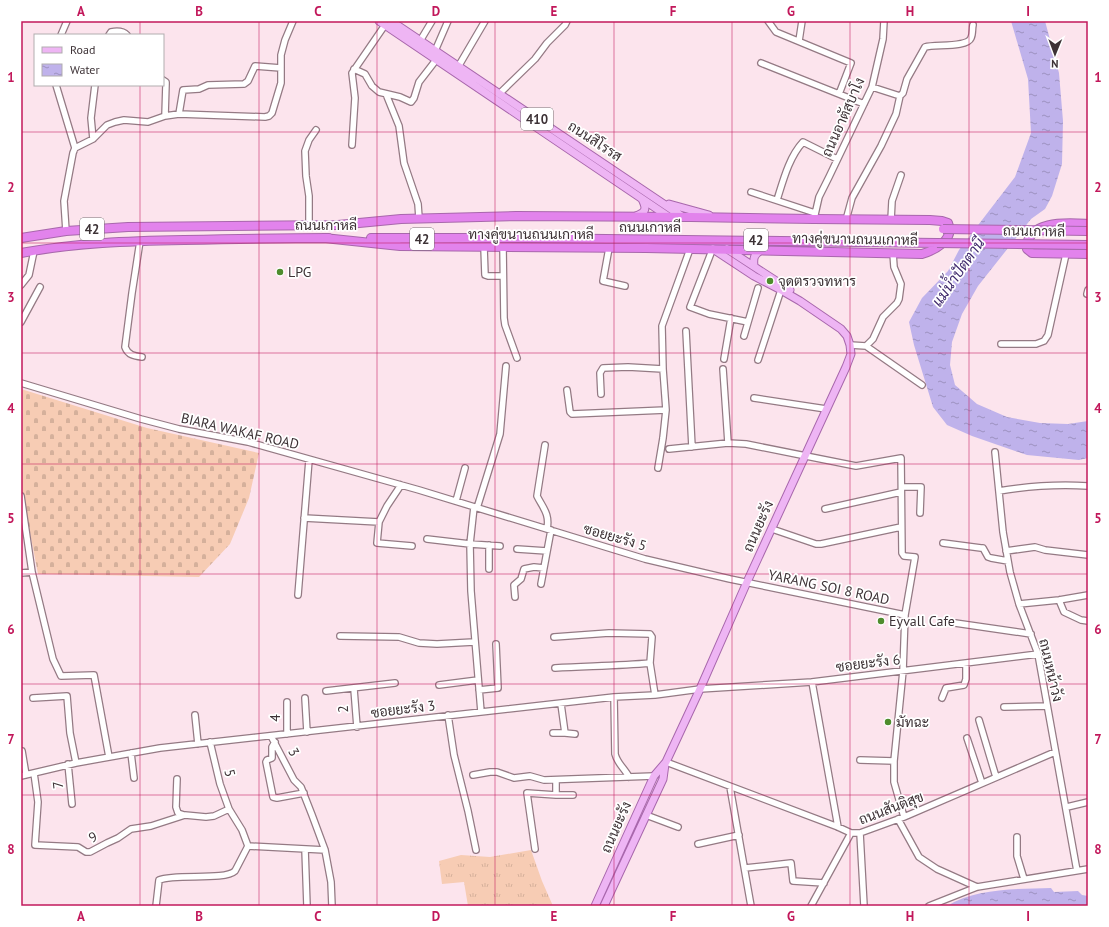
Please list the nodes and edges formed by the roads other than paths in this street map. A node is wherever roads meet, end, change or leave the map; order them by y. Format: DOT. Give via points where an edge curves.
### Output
graph roads {
  1 [pos="67,21"];
  2 [pos="293,21"];
  3 [pos="432,21"];
  4 [pos="448,21"];
  5 [pos="485,21"];
  6 [pos="567,21"];
  7 [pos="768,21"];
  8 [pos="802,21"];
  9 [pos="884,21"];
  10 [pos="385,22"];
  11 [pos="973,25"];
  12 [pos="61,34"];
  13 [pos="110,34"];
  14 [pos="126,34"];
  15 [pos="420,41"];
  16 [pos="799,41"];
  17 [pos="435,51"];
  18 [pos="436,60"];
  19 [pos="761,63"];
  20 [pos="458,67"];
  21 [pos="281,68"];
  22 [pos="354,69"];
  23 [pos="164,81"];
  24 [pos="56,86"];
  25 [pos="95,86"];
  26 [pos="872,87"];
  27 [pos="386,94"];
  28 [pos="499,94"];
  29 [pos="839,94"];
  30 [pos="900,96"];
  31 [pos="864,104"];
  32 [pos="179,114"];
  33 [pos="164,116"];
  34 [pos="316,130"];
  35 [pos="93,139"];
  36 [pos="352,145"];
  37 [pos="75,148"];
  38 [pos="837,159"];
  39 [pos="900,175"];
  40 [pos="751,192"];
  41 [pos="642,198"];
  42 [pos="660,200"];
  43 [pos="776,200"];
  44 [pos="815,216"];
  45 [pos="634,217"];
  46 [pos="670,217"];
  47 [pos="684,217"];
  48 [pos="717,217"];
  49 [pos="419,218"];
  50 [pos="846,220"];
  51 [pos="891,220"];
  52 [pos="308,224"];
  53 [pos="1088,224"];
  54 [pos="255,225"];
  55 [pos="338,225"];
  56 [pos="163,227"];
  57 [pos="943,229"];
  58 [pos="66,231"];
  59 [pos="1088,231"];
  60 [pos="21,238"];
  61 [pos="270,238"];
  62 [pos="324,238"];
  63 [pos="140,241"];
  64 [pos="162,241"];
  65 [pos="937,243"];
  66 [pos="1088,245"];
  67 [pos="484,247"];
  68 [pos="503,247"];
  69 [pos="609,248"];
  70 [pos="690,249"];
  71 [pos="727,249"];
  72 [pos="34,250"];
  73 [pos="761,250"];
  74 [pos="712,251"];
  75 [pos="21,253"];
  76 [pos="893,253"];
  77 [pos="1066,254"];
  78 [pos="1088,254"];
  79 [pos="754,266"];
  80 [pos="503,276"];
  81 [pos="21,285"];
  82 [pos="625,286"];
  83 [pos="40,287"];
  84 [pos="758,288"];
  85 [pos="781,290"];
  86 [pos="816,312"];
  87 [pos="731,318"];
  88 [pos="21,322"];
  89 [pos="748,322"];
  90 [pos="686,331"];
  91 [pos="744,336"];
  92 [pos="1000,344"];
  93 [pos="850,345"];
  94 [pos="866,346"];
  95 [pos="142,357"];
  96 [pos="517,358"];
  97 [pos="724,360"];
  98 [pos="758,360"];
  99 [pos="506,366"];
  100 [pos="663,369"];
  101 [pos="723,369"];
  102 [pos="21,383"];
  103 [pos="922,385"];
  104 [pos="567,390"];
  105 [pos="601,394"];
  106 [pos="754,398"];
  107 [pos="666,410"];
  108 [pos="826,410"];
  109 [pos="728,443"];
  110 [pos="545,445"];
  111 [pos="692,447"];
  112 [pos="669,449"];
  113 [pos="995,452"];
  114 [pos="805,455"];
  115 [pos="309,460"];
  116 [pos="465,468"];
  117 [pos="658,468"];
  118 [pos="401,486"];
  119 [pos="1088,486"];
  120 [pos="902,489"];
  121 [pos="999,491"];
  122 [pos="21,496"];
  123 [pos="456,502"];
  124 [pos="476,508"];
  125 [pos="825,509"];
  126 [pos="920,513"];
  127 [pos="304,518"];
  128 [pos="379,522"];
  129 [pos="901,527"];
  130 [pos="549,529"];
  131 [pos="772,529"];
  132 [pos="427,539"];
  133 [pos="943,543"];
  134 [pos="470,544"];
  135 [pos="489,545"];
  136 [pos="412,546"];
  137 [pos="500,546"];
  138 [pos="517,549"];
  139 [pos="547,551"];
  140 [pos="1006,551"];
  141 [pos="1088,554"];
  142 [pos="1008,561"];
  143 [pos="544,568"];
  144 [pos="489,569"];
  145 [pos="32,572"];
  146 [pos="21,573"];
  147 [pos="747,582"];
  148 [pos="541,584"];
  149 [pos="298,595"];
  150 [pos="1088,595"];
  151 [pos="515,597"];
  152 [pos="1059,600"];
  153 [pos="1019,604"];
  154 [pos="905,615"];
  155 [pos="1088,621"];
  156 [pos="956,623"];
  157 [pos="1031,634"];
  158 [pos="340,636"];
  159 [pos="554,637"];
  160 [pos="474,642"];
  161 [pos="496,644"];
  162 [pos="1038,654"];
  163 [pos="650,663"];
  164 [pos="966,663"];
  165 [pos="555,668"];
  166 [pos="903,671"];
  167 [pos="478,680"];
  168 [pos="812,682"];
  169 [pos="395,683"];
  170 [pos="438,685"];
  171 [pos="354,689"];
  172 [pos="700,689"];
  173 [pos="479,690"];
  174 [pos="326,691"];
  175 [pos="655,695"];
  176 [pos="614,697"];
  177 [pos="33,698"];
  178 [pos="305,698"];
  179 [pos="942,698"];
  180 [pos="287,702"];
  181 [pos="561,704"];
  182 [pos="1047,706"];
  183 [pos="1004,708"];
  184 [pos="481,712"];
  185 [pos="195,715"];
  186 [pos="448,715"];
  187 [pos="979,720"];
  188 [pos="357,727"];
  189 [pos="307,732"];
  190 [pos="553,733"];
  191 [pos="565,733"];
  192 [pos="287,734"];
  193 [pos="575,734"];
  194 [pos="272,736"];
  195 [pos="967,738"];
  196 [pos="210,742"];
  197 [pos="275,742"];
  198 [pos="198,744"];
  199 [pos="22,752"];
  200 [pos="1055,752"];
  201 [pos="131,753"];
  202 [pos="109,757"];
  203 [pos="860,760"];
  204 [pos="894,761"];
  205 [pos="666,762"];
  206 [pos="76,763"];
  207 [pos="68,764"];
  208 [pos="34,773"];
  209 [pos="24,775"];
  210 [pos="473,775"];
  211 [pos="654,776"];
  212 [pos="134,778"];
  213 [pos="629,778"];
  214 [pos="996,778"];
  215 [pos="177,779"];
  216 [pos="556,780"];
  217 [pos="982,783"];
  218 [pos="730,787"];
  219 [pos="304,793"];
  220 [pos="556,795"];
  221 [pos="573,795"];
  222 [pos="1088,802"];
  223 [pos="72,804"];
  224 [pos="1067,807"];
  225 [pos="229,809"];
  226 [pos="185,815"];
  227 [pos="646,815"];
  228 [pos="904,816"];
  229 [pos="898,819"];
  230 [pos="678,827"];
  231 [pos="838,827"];
  232 [pos="851,833"];
  233 [pos="860,834"];
  234 [pos="738,835"];
  235 [pos="1017,837"];
  236 [pos="698,844"];
  237 [pos="248,846"];
  238 [pos="305,849"];
  239 [pos="535,849"];
  240 [pos="325,850"];
  241 [pos="476,850"];
  242 [pos="745,868"];
  243 [pos="1077,870"];
  244 [pos="1088,870"];
  245 [pos="608,877"];
  246 [pos="1024,879"];
  247 [pos="616,881"];
  248 [pos="824,883"];
  249 [pos="977,887"];
  250 [pos="156,906"];
  251 [pos="307,906"];
  252 [pos="332,906"];
  253 [pos="595,906"];
  254 [pos="604,906"];
  255 [pos="751,906"];
  256 [pos="811,906"];
  257 [pos="864,906"];
  258 [pos="929,906"];
  1 -- 12 [label="street"];
  2 -- 21 [label="street" via="281,55"];
  3 -- 15 [label="street"];
  4 -- 17 [label="street"];
  5 -- 20 [label="street"];
  6 -- 28 [label="street" via="535,59"];
  7 -- 16 [label="street" via="776,32"];
  8 -- 16 [label="street"];
  9 -- 26 [label="street, ถนนอาตัสบาโง" via="883,39"];
  10 -- 15 [label="main road, ถนนสิโรรส / 410"];
  10 -- 18 [label="main road, ถนนสิโรรส / 410"];
  10 -- 22 [label="street"];
  11 -- 30 [label="street" via="969,42 925,47"];
  13 -- 14 [label="street"];
  15 -- 17 [label="main road, ถนนสิโรรส / 410"];
  16 -- 29 [label="street" via="851,62"];
  17 -- 20 [label="main road, ถนนสิโรรส / 410"];
  18 -- 27 [label="street" via="419,82 413,101"];
  18 -- 41 [label="main road, ถนนสิโรรส / 410"];
  19 -- 29 [label="street"];
  20 -- 28 [label="main road, ถนนสิโรรส / 410"];
  21 -- 32 [label="street" via="255,66 244,84 208,85 199,89 183,90"];
  21 -- 32 [label="street" via="281,84 270,116 265,118"];
  22 -- 27 [label="street" via="365,74 375,90"];
  22 -- 36 [label="street" via="351,76 355,91"];
  23 -- 33 [label="street"];
  24 -- 37 [label="street"];
  25 -- 35 [label="street" via="91,118"];
  26 -- 30 [label="street"];
  26 -- 31 [label="street, ถนนอาตัสบาโง"];
  27 -- 49 [label="street" via="399,126 404,163 418,204"];
  28 -- 42 [label="main road, ถนนสิโรรส / 410"];
  29 -- 31 [label="street"];
  30 -- 50 [label="street" via="896,114 852,198"];
  31 -- 38 [label="street, ถนนอาตัสบาโง"];
  32 -- 33 [label="street"];
  33 -- 35 [label="street" via="148,122 115,122 107,125"];
  34 -- 52 [label="street" via="305,151 309,196"];
  35 -- 37 [label="street"];
  37 -- 58 [label="street" via="64,201"];
  38 -- 43 [label="street" via="803,142 789,166"];
  38 -- 44 [label="street, ถนนอาตัสบาโง" via="819,198"];
  39 -- 51 [label="street" via="892,200"];
  40 -- 43 [label="street"];
  41 -- 45 [label="main road" via="646,210"];
  41 -- 46 [label="main road, ถนนสิโรรส / 410"];
  42 -- 47 [label="main road, ถนนสิโรรส / 410"];
  42 -- 48 [label="main road"];
  43 -- 44 [label="street"];
  44 -- 48 [label="highway, ทางคู่ขนานถนนเกาหลี"];
  44 -- 50 [label="highway, ทางคู่ขนานถนนเกาหลี"];
  45 -- 46 [label="highway, ทางคู่ขนานถนนเกาหลี"];
  45 -- 49 [label="highway, ทางคู่ขนานถนนเกาหลี"];
  46 -- 47 [label="highway, ทางคู่ขนานถนนเกาหลี"];
  47 -- 48 [label="highway, ทางคู่ขนานถนนเกาหลี"];
  49 -- 55 [label="highway, ทางคู่ขนานถนนเกาหลี"];
  50 -- 51 [label="highway, ทางคู่ขนานถนนเกาหลี"];
  51 -- 76 [label="highway, ทางคู่ขนานถนนเกาหลี" via="942,221 948,223 950,229 942,246 930,252"];
  52 -- 54 [label="highway, ถนนเกาหลี / 42"];
  52 -- 55 [label="highway, ถนนเกาหลี / 42"];
  53 -- 77 [label="highway" via="1044,226 1030,236 1027,244 1027,249 1032,253"];
  54 -- 56 [label="highway, ถนนเกาหลี / 42"];
  54 -- 61 [label="highway"];
  56 -- 58 [label="highway, ถนนเกาหลี / 42"];
  56 -- 64 [label="highway"];
  57 -- 59 [label="highway, ถนนเกาหลี, bridge"];
  58 -- 60 [label="highway, ถนนเกาหลี / 42"];
  61 -- 62 [label="highway, ถนนเกาหลี / 42"];
  61 -- 64 [label="highway, ถนนเกาหลี / 42"];
  62 -- 65 [label="highway, ถนนเกาหลี / 42"];
  62 -- 67 [label="highway, ทางคู่ขนานถนนเกาหลี" via="400,246"];
  63 -- 64 [label="highway, ถนนเกาหลี / 42"];
  63 -- 72 [label="highway, ถนนเกาหลี / 42"];
  63 -- 95 [label="street" via="125,347 132,356"];
  65 -- 66 [label="highway, ถนนเกาหลี / 42, bridge"];
  65 -- 73 [label="highway" via="796,246"];
  67 -- 68 [label="highway, ทางคู่ขนานถนนเกาหลี"];
  67 -- 80 [label="street" via="486,275"];
  68 -- 69 [label="highway, ทางคู่ขนานถนนเกาหลี"];
  68 -- 80 [label="street"];
  69 -- 70 [label="highway, ทางคู่ขนานถนนเกาหลี"];
  69 -- 82 [label="street" via="604,281"];
  70 -- 74 [label="highway, ทางคู่ขนานถนนเกาหลี"];
  70 -- 100 [label="street" via="662,326"];
  71 -- 73 [label="highway, ทางคู่ขนานถนนเกาหลี"];
  71 -- 74 [label="highway, ทางคู่ขนานถนนเกาหลี"];
  71 -- 79 [label="main road"];
  72 -- 75 [label="highway, ถนนเกาหลี / 42"];
  72 -- 81 [label="street" via="29,275"];
  73 -- 76 [label="highway, ทางคู่ขนานถนนเกาหลี"];
  73 -- 79 [label="main road" via="755,254"];
  74 -- 85 [label="main road"];
  74 -- 87 [label="street" via="690,307"];
  76 -- 94 [label="street" via="894,267 901,284 899,299 883,317 875,335"];
  77 -- 78 [label="highway"];
  77 -- 92 [label="street" via="1048,335 1044,341 1036,344"];
  79 -- 86 [label="main road" via="800,297"];
  80 -- 96 [label="street" via="505,325"];
  83 -- 88 [label="street"];
  84 -- 89 [label="street"];
  85 -- 86 [label="main road"];
  85 -- 98 [label="street"];
  86 -- 93 [label="main road" via="841,329"];
  87 -- 89 [label="street"];
  87 -- 97 [label="street"];
  89 -- 91 [label="street"];
  90 -- 111 [label="street"];
  93 -- 94 [label="street"];
  93 -- 108 [label="main road, ถนนยะรัง" via="851,354"];
  94 -- 103 [label="street"];
  99 -- 124 [label="street" via="500,434"];
  100 -- 105 [label="street" via="603,368 600,373"];
  100 -- 107 [label="street"];
  101 -- 109 [label="street"];
  102 -- 115 [label="street, BIARA WAKAF ROAD" via="141,419 248,442"];
  104 -- 107 [label="street" via="572,414"];
  106 -- 108 [label="street"];
  107 -- 117 [label="street"];
  108 -- 114 [label="main road, ถนนยะรัง"];
  109 -- 111 [label="street"];
  109 -- 114 [label="street"];
  110 -- 130 [label="street" via="536,496 549,520"];
  111 -- 112 [label="street"];
  113 -- 121 [label="street, ถนนหน้าวัง"];
  114 -- 120 [label="street" via="856,466 901,458"];
  114 -- 131 [label="main road, ถนนยะรัง"];
  115 -- 118 [label="street, BIARA WAKAF ROAD"];
  115 -- 127 [label="street"];
  116 -- 123 [label="street"];
  118 -- 123 [label="street, BIARA WAKAF ROAD"];
  118 -- 128 [label="street"];
  119 -- 121 [label="street" via="1038,485"];
  120 -- 125 [label="street"];
  120 -- 126 [label="street" via="921,487"];
  120 -- 129 [label="street"];
  121 -- 140 [label="street, ถนนหน้าวัง"];
  122 -- 145 [label="street"];
  123 -- 124 [label="street, BIARA WAKAF ROAD"];
  124 -- 130 [label="street, ซอยยะรัง 5"];
  124 -- 134 [label="street"];
  127 -- 128 [label="street"];
  127 -- 149 [label="street"];
  128 -- 136 [label="street" via="377,543"];
  129 -- 131 [label="street" via="821,544"];
  129 -- 154 [label="street" via="902,555 915,557"];
  130 -- 139 [label="street"];
  130 -- 147 [label="street, ซอยยะรัง 5" via="645,559"];
  131 -- 147 [label="main road, ถนนยะรัง"];
  132 -- 134 [label="street"];
  133 -- 142 [label="street" via="981,548 988,557"];
  134 -- 135 [label="street"];
  134 -- 160 [label="street"];
  135 -- 137 [label="street"];
  135 -- 144 [label="street"];
  138 -- 139 [label="street"];
  139 -- 143 [label="street"];
  140 -- 141 [label="street" via="1035,547"];
  140 -- 142 [label="street, ถนนหน้าวัง"];
  142 -- 153 [label="street, ถนนหน้าวัง"];
  143 -- 148 [label="street"];
  143 -- 151 [label="street" via="524,569 521,579 514,585"];
  145 -- 146 [label="street"];
  145 -- 202 [label="street" via="53,658 61,676 94,675"];
  147 -- 154 [label="street, YARANG SOI 8 ROAD"];
  147 -- 172 [label="main road, ถนนยะรัง"];
  150 -- 152 [label="street"];
  152 -- 153 [label="street"];
  152 -- 155 [label="street" via="1064,612"];
  153 -- 157 [label="street, ถนนหน้าวัง"];
  154 -- 166 [label="street"];
  156 -- 157 [label="street"];
  157 -- 162 [label="street, ถนนหน้าวัง"];
  158 -- 160 [label="street" via="399,637 419,643 437,644"];
  159 -- 163 [label="street" via="609,633 650,634"];
  160 -- 167 [label="street"];
  161 -- 173 [label="street" via="498,688"];
  162 -- 164 [label="street, ซอยยะรัง 6"];
  162 -- 182 [label="street, ถนนหน้าวัง"];
  163 -- 165 [label="street"];
  163 -- 175 [label="street"];
  164 -- 166 [label="street, ซอยยะรัง 6"];
  164 -- 179 [label="street" via="964,685 946,688"];
  166 -- 168 [label="street, ซอยยะรัง 6"];
  166 -- 204 [label="street"];
  167 -- 170 [label="street"];
  167 -- 173 [label="street"];
  168 -- 172 [label="street, ซอยยะรัง 6"];
  168 -- 231 [label="street"];
  169 -- 171 [label="street"];
  171 -- 174 [label="street"];
  171 -- 188 [label="street, 2"];
  172 -- 175 [label="street, ซอยยะรัง 3"];
  172 -- 205 [label="main road, ถนนยะรัง"];
  173 -- 184 [label="street"];
  175 -- 176 [label="street, ซอยยะรัง 3"];
  176 -- 181 [label="street, ซอยยะรัง 3"];
  176 -- 213 [label="street" via="615,754"];
  177 -- 206 [label="street" via="67,696"];
  178 -- 189 [label="street"];
  180 -- 192 [label="street, 4"];
  181 -- 184 [label="street, ซอยยะรัง 3"];
  181 -- 191 [label="street"];
  182 -- 183 [label="street"];
  182 -- 200 [label="street, ถนนหน้าวัง"];
  184 -- 186 [label="street, ซอยยะรัง 3"];
  185 -- 198 [label="street"];
  186 -- 188 [label="street, ซอยยะรัง 3"];
  186 -- 241 [label="street" via="454,756"];
  187 -- 214 [label="street"];
  188 -- 189 [label="street, ซอยยะรัง 3"];
  189 -- 192 [label="street, ซอยยะรัง 3"];
  190 -- 191 [label="street"];
  191 -- 193 [label="street"];
  192 -- 194 [label="street, ซอยยะรัง 3"];
  194 -- 196 [label="street, ซอยยะรัง 3"];
  194 -- 197 [label="street, 3"];
  195 -- 217 [label="street"];
  196 -- 198 [label="street, ซอยยะรัง 3"];
  196 -- 225 [label="street, 5"];
  197 -- 219 [label="street, 3" via="294,780"];
  197 -- 219 [label="street" via="272,747 272,758 266,762 273,797"];
  198 -- 201 [label="street, ซอยยะรัง 3"];
  199 -- 209 [label="street"];
  200 -- 214 [label="street, ถนนสันติสุข"];
  200 -- 224 [label="street, ถนนหน้าวัง"];
  201 -- 202 [label="street, ซอยยะรัง 3"];
  201 -- 212 [label="street"];
  202 -- 206 [label="street, ซอยยะรัง 3"];
  203 -- 204 [label="street"];
  204 -- 228 [label="street" via="894,782"];
  205 -- 211 [label="main road, ถนนยะรัง"];
  205 -- 218 [label="street, ถนนสันติสุข"];
  205 -- 227 [label="main road, ถนนยะรัง" via="662,779"];
  206 -- 207 [label="street, ซอยยะรัง 3"];
  207 -- 208 [label="street, ซอยยะรัง 3"];
  207 -- 223 [label="street, 7"];
  208 -- 209 [label="street, ซอยยะรัง 3"];
  208 -- 226 [label="street, 9" via="38,802 35,845 78,847 90,852 131,830"];
  210 -- 216 [label="street" via="497,772 514,778 530,776"];
  211 -- 213 [label="street"];
  211 -- 245 [label="main road, ถนนยะรัง"];
  213 -- 216 [label="street"];
  214 -- 217 [label="street, ถนนสันติสุข"];
  215 -- 226 [label="street" via="176,807 178,813"];
  216 -- 220 [label="street"];
  217 -- 228 [label="street, ถนนสันติสุข"];
  218 -- 231 [label="street, ถนนสันติสุข"];
  218 -- 234 [label="street"];
  219 -- 240 [label="street, 3"];
  220 -- 221 [label="street"];
  220 -- 239 [label="street" via="527,793"];
  222 -- 224 [label="street"];
  224 -- 243 [label="street, ถนนหน้าวัง"];
  225 -- 226 [label="street, 9" via="214,816"];
  225 -- 237 [label="street, 5"];
  227 -- 230 [label="street"];
  227 -- 247 [label="main road, ถนนยะรัง"];
  228 -- 229 [label="street, ถนนสันติสุข"];
  229 -- 233 [label="street, ถนนสันติสุข"];
  229 -- 249 [label="street" via="919,857 937,869"];
  231 -- 232 [label="street, ถนนสันติสุข"];
  232 -- 233 [label="street, ถนนสันติสุข"];
  232 -- 248 [label="street"];
  233 -- 257 [label="street"];
  234 -- 236 [label="street"];
  234 -- 242 [label="street"];
  235 -- 246 [label="street" via="1017,856"];
  237 -- 238 [label="street"];
  237 -- 250 [label="street" via="232,874 159,880"];
  238 -- 240 [label="street"];
  238 -- 251 [label="street"];
  240 -- 252 [label="street, 3"];
  242 -- 248 [label="street" via="791,863 793,880"];
  242 -- 255 [label="street"];
  243 -- 244 [label="street"];
  243 -- 246 [label="street"];
  245 -- 247 [label="main road"];
  245 -- 253 [label="main road, ถนนยะรัง"];
  246 -- 249 [label="street"];
  247 -- 254 [label="main road, ถนนยะรัง"];
  248 -- 256 [label="street"];
  249 -- 258 [label="street"];
}
